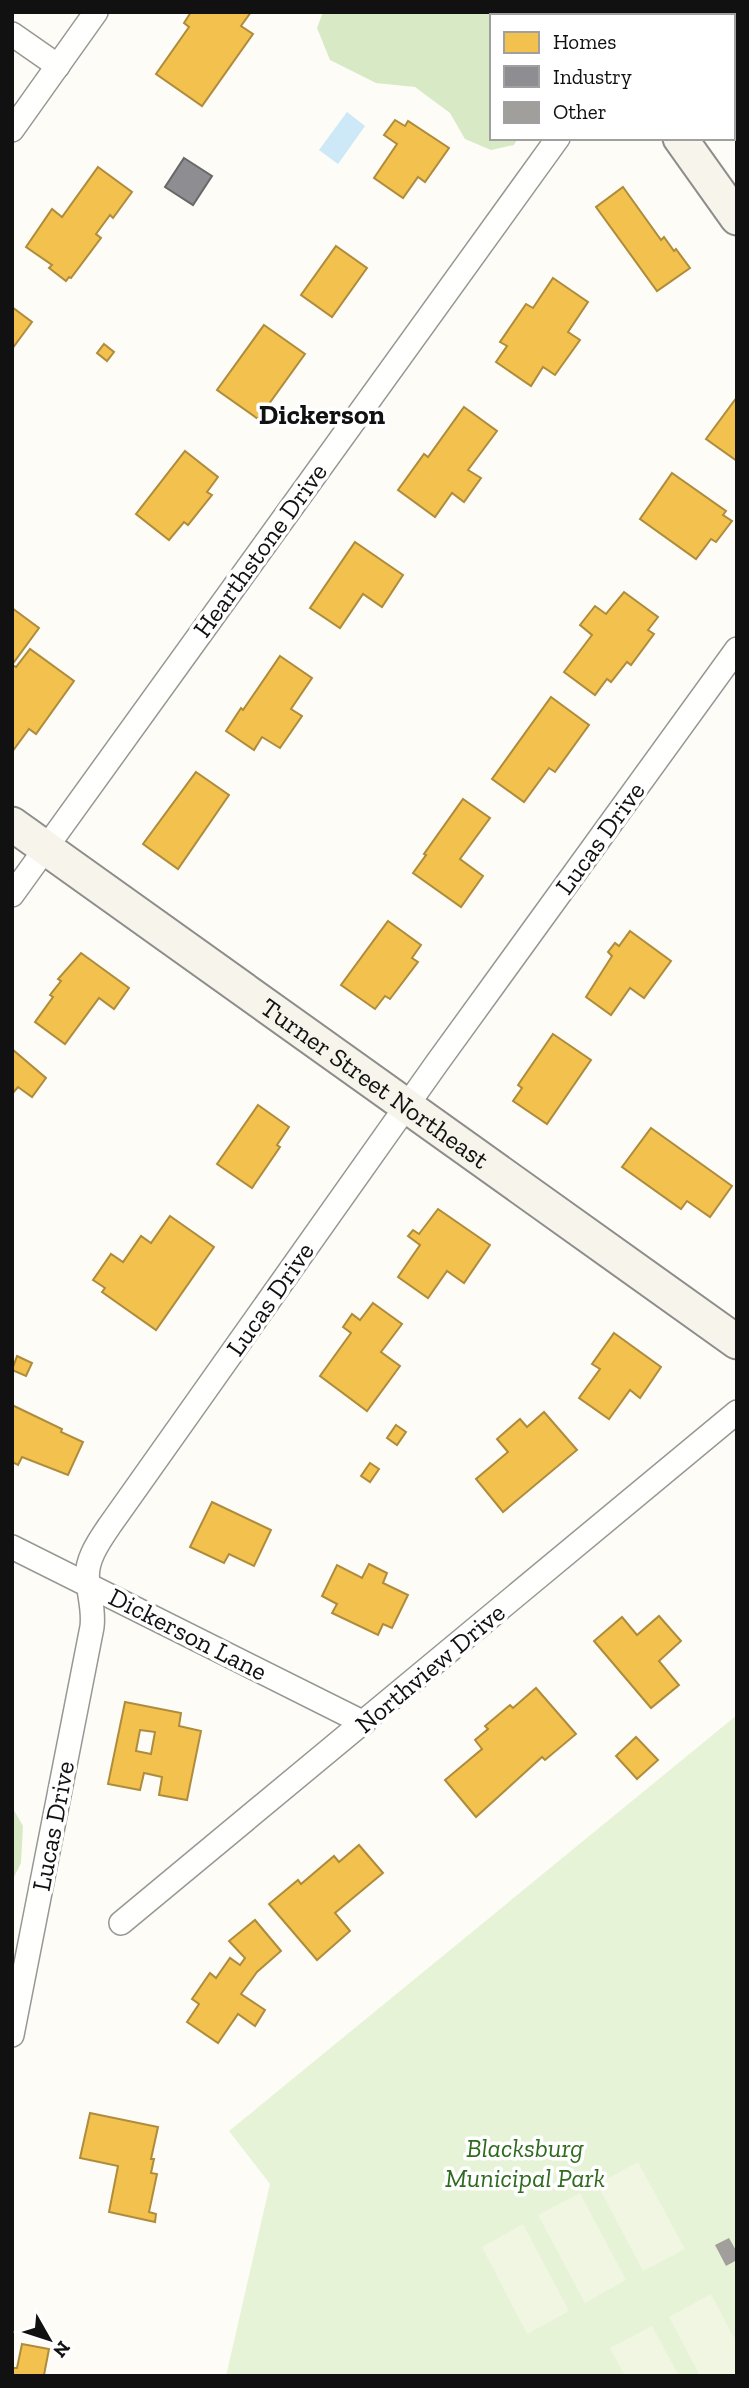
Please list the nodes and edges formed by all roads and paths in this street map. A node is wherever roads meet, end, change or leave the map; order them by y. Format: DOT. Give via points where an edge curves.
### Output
graph roads {
  1 [pos="96,12"];
  2 [pos="12,34"];
  3 [pos="58,66"];
  4 [pos="12,130"];
  5 [pos="557,140"];
  6 [pos="681,140"];
  7 [pos="737,218"];
  8 [pos="737,649"];
  9 [pos="12,824"];
  10 [pos="46,848"];
  11 [pos="12,895"];
  12 [pos="407,1106"];
  13 [pos="737,1342"];
  14 [pos="737,1412"];
  15 [pos="12,1547"];
  16 [pos="88,1583"];
  17 [pos="364,1723"];
  18 [pos="121,1923"];
  19 [pos="12,2035"];
  1 -- 3 [label="street"];
  2 -- 3 [label="street"];
  3 -- 4 [label="street"];
  5 -- 10 [label="street, Hearthstone Drive"];
  6 -- 7 [label="street"];
  8 -- 12 [label="street, Lucas Drive"];
  9 -- 10 [label="street, Turner Street Northeast"];
  10 -- 11 [label="street, Hearthstone Drive"];
  10 -- 12 [label="street, Turner Street Northeast"];
  12 -- 13 [label="street, Turner Street Northeast"];
  12 -- 16 [label="street, Lucas Drive" via="100,1540 90,1562"];
  14 -- 17 [label="street, Northview Drive"];
  15 -- 16 [label="street, Dickerson Lane"];
  16 -- 17 [label="street, Dickerson Lane"];
  16 -- 19 [label="street, Lucas Drive" via="94,1610 92,1627"];
  17 -- 18 [label="street, Northview Drive"];
}
